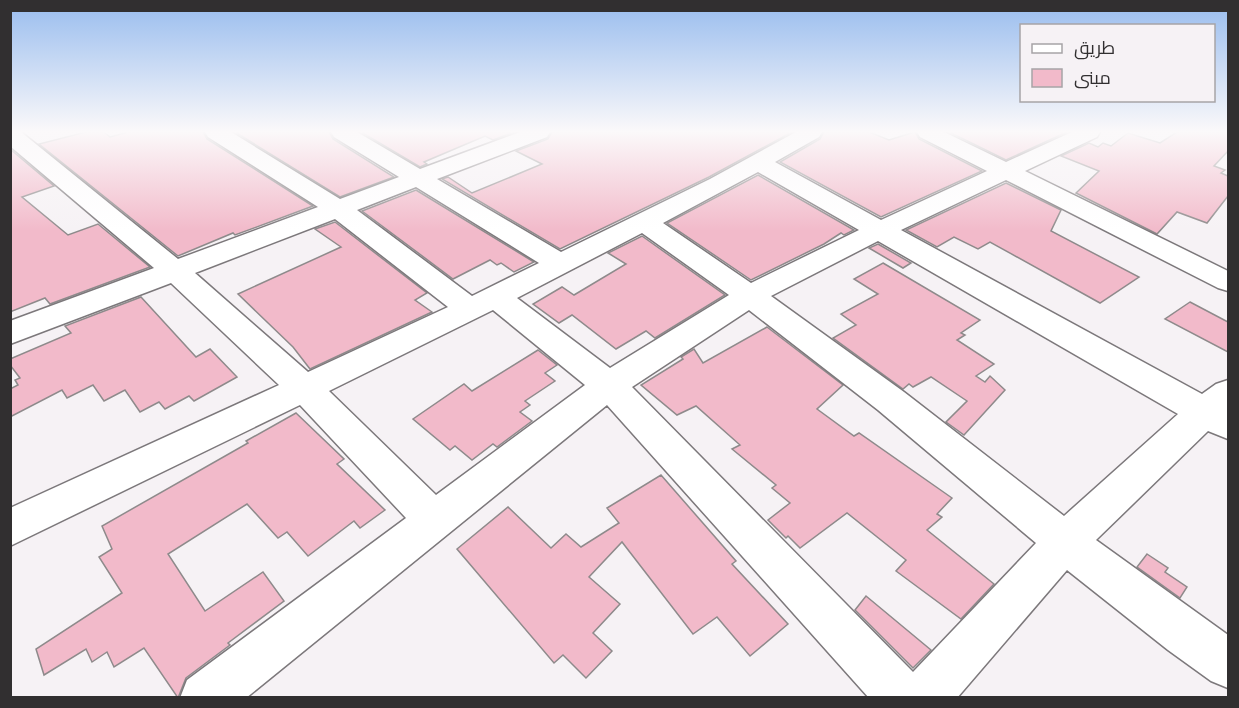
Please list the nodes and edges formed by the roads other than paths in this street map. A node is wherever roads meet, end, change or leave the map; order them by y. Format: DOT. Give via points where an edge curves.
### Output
graph roads {
  1 [pos="47,165"];
  2 [pos="269,165"];
  3 [pos="396,165"];
  4 [pos="451,165"];
  5 [pos="742,165"];
  6 [pos="807,165"];
  7 [pos="998,165"];
  8 [pos="1019,165"];
  9 [pos="1008,170"];
  10 [pos="417,178"];
  11 [pos="336,207"];
  12 [pos="644,222"];
  13 [pos="880,229"];
  14 [pos="559,263"];
  15 [pos="175,271"];
  16 [pos="1228,282"];
  17 [pos="751,296"];
  18 [pos="482,302"];
  19 [pos="10,333"];
  20 [pos="609,385"];
  21 [pos="304,389"];
  22 [pos="1220,410"];
  23 [pos="435,521"];
  24 [pos="10,528"];
  25 [pos="1064,543"];
  26 [pos="1228,664"];
  27 [pos="205,698"];
  28 [pos="903,698"];
  29 [pos="922,698"];
  1 -- 15 [label="street"];
  2 -- 11 [label="street"];
  3 -- 10 [label="street"];
  4 -- 10 [label="street"];
  5 -- 12 [label="street"];
  6 -- 13 [label="street"];
  7 -- 9 [label="street"];
  8 -- 9 [label="street"];
  9 -- 13 [label="street"];
  9 -- 16 [label="street"];
  10 -- 11 [label="street"];
  10 -- 14 [label="street"];
  11 -- 15 [label="street"];
  11 -- 18 [label="street"];
  12 -- 14 [label="street"];
  12 -- 17 [label="street"];
  13 -- 17 [label="street"];
  13 -- 22 [label="street"];
  14 -- 18 [label="street"];
  15 -- 19 [label="street"];
  15 -- 21 [label="street"];
  17 -- 20 [label="street"];
  17 -- 25 [label="street" via="889,400"];
  18 -- 20 [label="street"];
  18 -- 21 [label="street"];
  20 -- 23 [label="street"];
  20 -- 28 [label="street"];
  21 -- 23 [label="street"];
  21 -- 24 [label="street"];
  22 -- 25 [label="street"];
  23 -- 27 [label="street"];
  25 -- 26 [label="street"];
  25 -- 29 [label="street"];
}
